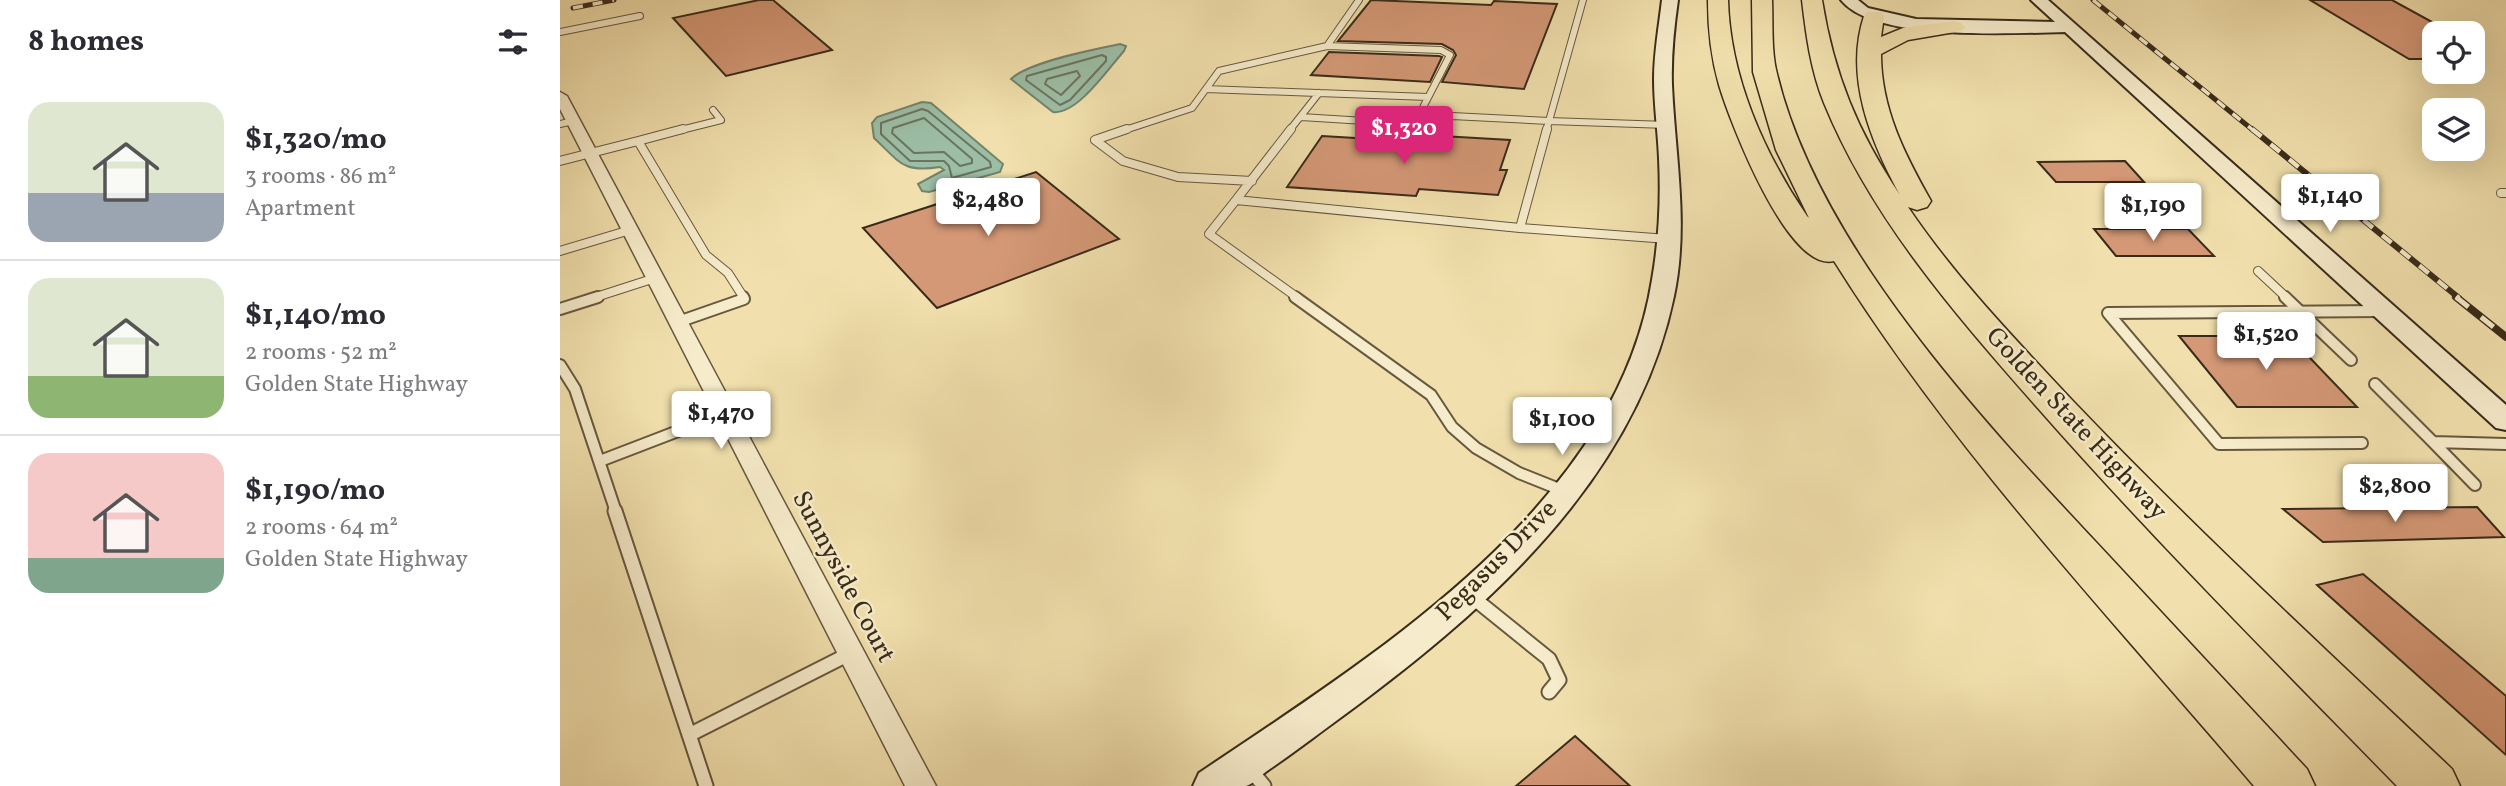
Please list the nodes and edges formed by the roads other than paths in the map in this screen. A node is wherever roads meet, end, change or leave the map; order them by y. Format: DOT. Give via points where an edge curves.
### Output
graph roads {
  1 [pos="1359,0"];
  2 [pos="1583,0"];
  3 [pos="1664,0"];
  4 [pos="1670,0"];
  5 [pos="1718,0"];
  6 [pos="1762,0"];
  7 [pos="1812,0"];
  8 [pos="1849,0"];
  9 [pos="2039,0"];
  10 [pos="1875,8"];
  11 [pos="640,16"];
  12 [pos="1954,27"];
  13 [pos="2069,27"];
  14 [pos="560,32"];
  15 [pos="1327,46"];
  16 [pos="1869,52"];
  17 [pos="1206,89"];
  18 [pos="1319,93"];
  19 [pos="560,96"];
  20 [pos="1428,97"];
  21 [pos="713,110"];
  22 [pos="1301,117"];
  23 [pos="1417,119"];
  24 [pos="1549,121"];
  25 [pos="566,123"];
  26 [pos="1667,125"];
  27 [pos="638,141"];
  28 [pos="590,153"];
  29 [pos="560,161"];
  30 [pos="1252,181"];
  31 [pos="1236,200"];
  32 [pos="1520,228"];
  33 [pos="630,230"];
  34 [pos="1668,239"];
  35 [pos="560,251"];
  36 [pos="2258,271"];
  37 [pos="655,278"];
  38 [pos="560,309"];
  39 [pos="2299,311"];
  40 [pos="2383,311"];
  41 [pos="1977,317"];
  42 [pos="678,322"];
  43 [pos="1901,337"];
  44 [pos="2351,360"];
  45 [pos="560,365"];
  46 [pos="2375,384"];
  47 [pos="725,413"];
  48 [pos="2506,421"];
  49 [pos="2433,442"];
  50 [pos="2362,443"];
  51 [pos="2506,444"];
  52 [pos="600,461"];
  53 [pos="2475,485"];
  54 [pos="1566,492"];
  55 [pos="1469,594"];
  56 [pos="851,653"];
  57 [pos="1549,692"];
  58 [pos="690,735"];
  59 [pos="1255,775"];
  60 [pos="706,786"];
  61 [pos="921,786"];
  62 [pos="1213,786"];
  63 [pos="2288,786"];
  64 [pos="2433,786"];
  1 -- 15 [label="lane"];
  2 -- 24 [label="lane"];
  3 -- 4 [label="lane"];
  4 -- 26 [label="street, Pegasus Drive" via="1663,71"];
  5 -- 43 [label="highway" via="1724,61 1741,116 1763,163 1796,221"];
  6 -- 43 [label="highway" via="1759,40 1773,111 1825,221"];
  7 -- 41 [label="highway, Golden State Highway" via="1819,54 1836,103 1866,163 1913,235"];
  8 -- 10 [label="street" via="1853,7"];
  9 -- 13 [label="street"];
  10 -- 12 [label="street" via="1910,23"];
  10 -- 16 [label="highway"];
  11 -- 14 [label="lane"];
  12 -- 13 [label="street"];
  12 -- 16 [label="highway" via="1903,34"];
  13 -- 40 [label="street"];
  15 -- 17 [label="lane" via="1219,71"];
  15 -- 20 [label="lane" via="1441,50 1450,55"];
  16 -- 41 [label="highway" via="1871,93 1895,162"];
  17 -- 18 [label="lane"];
  17 -- 30 [label="lane" via="1192,108 1095,140 1123,161 1178,177"];
  18 -- 20 [label="lane"];
  18 -- 22 [label="lane"];
  19 -- 25 [label="street, Sunnyside Court"];
  20 -- 23 [label="lane"];
  21 -- 27 [label="lane" via="721,120"];
  22 -- 23 [label="lane" via="1381,122"];
  22 -- 30 [label="lane"];
  23 -- 24 [label="lane" via="1452,116"];
  24 -- 26 [label="lane"];
  24 -- 32 [label="lane"];
  25 -- 28 [label="street, Sunnyside Court"];
  26 -- 34 [label="street, Pegasus Drive" via="1671,177"];
  27 -- 28 [label="lane"];
  27 -- 42 [label="lane" via="706,256 728,273 744,299"];
  28 -- 29 [label="lane"];
  28 -- 33 [label="street, Sunnyside Court"];
  30 -- 31 [label="lane"];
  31 -- 32 [label="lane"];
  31 -- 54 [label="lane" via="1209,233 1431,395 1451,426 1482,453"];
  32 -- 34 [label="lane"];
  33 -- 35 [label="lane"];
  33 -- 37 [label="street, Sunnyside Court"];
  34 -- 54 [label="street, Pegasus Drive" via="1655,334 1641,372 1623,410"];
  36 -- 39 [label="lane"];
  37 -- 38 [label="lane"];
  37 -- 42 [label="street, Sunnyside Court"];
  39 -- 40 [label="lane"];
  39 -- 44 [label="lane"];
  39 -- 50 [label="lane" via="2108,313 2219,444"];
  40 -- 48 [label="street"];
  41 -- 64 [label="highway, Golden State Highway" via="2087,440"];
  42 -- 47 [label="street, Sunnyside Court"];
  43 -- 63 [label="highway" via="2017,483"];
  45 -- 52 [label="lane" via="575,389"];
  46 -- 49 [label="lane"];
  47 -- 52 [label="lane"];
  47 -- 56 [label="street, Sunnyside Court"];
  49 -- 51 [label="lane"];
  49 -- 53 [label="lane"];
  52 -- 58 [label="lane"];
  54 -- 55 [label="street, Pegasus Drive" via="1518,548"];
  55 -- 57 [label="lane" via="1549,659 1559,680"];
  55 -- 59 [label="street, Pegasus Drive"];
  56 -- 58 [label="lane"];
  56 -- 61 [label="street, Sunnyside Court"];
  58 -- 60 [label="lane"];
  59 -- 62 [label="street, Pegasus Drive"];
}
